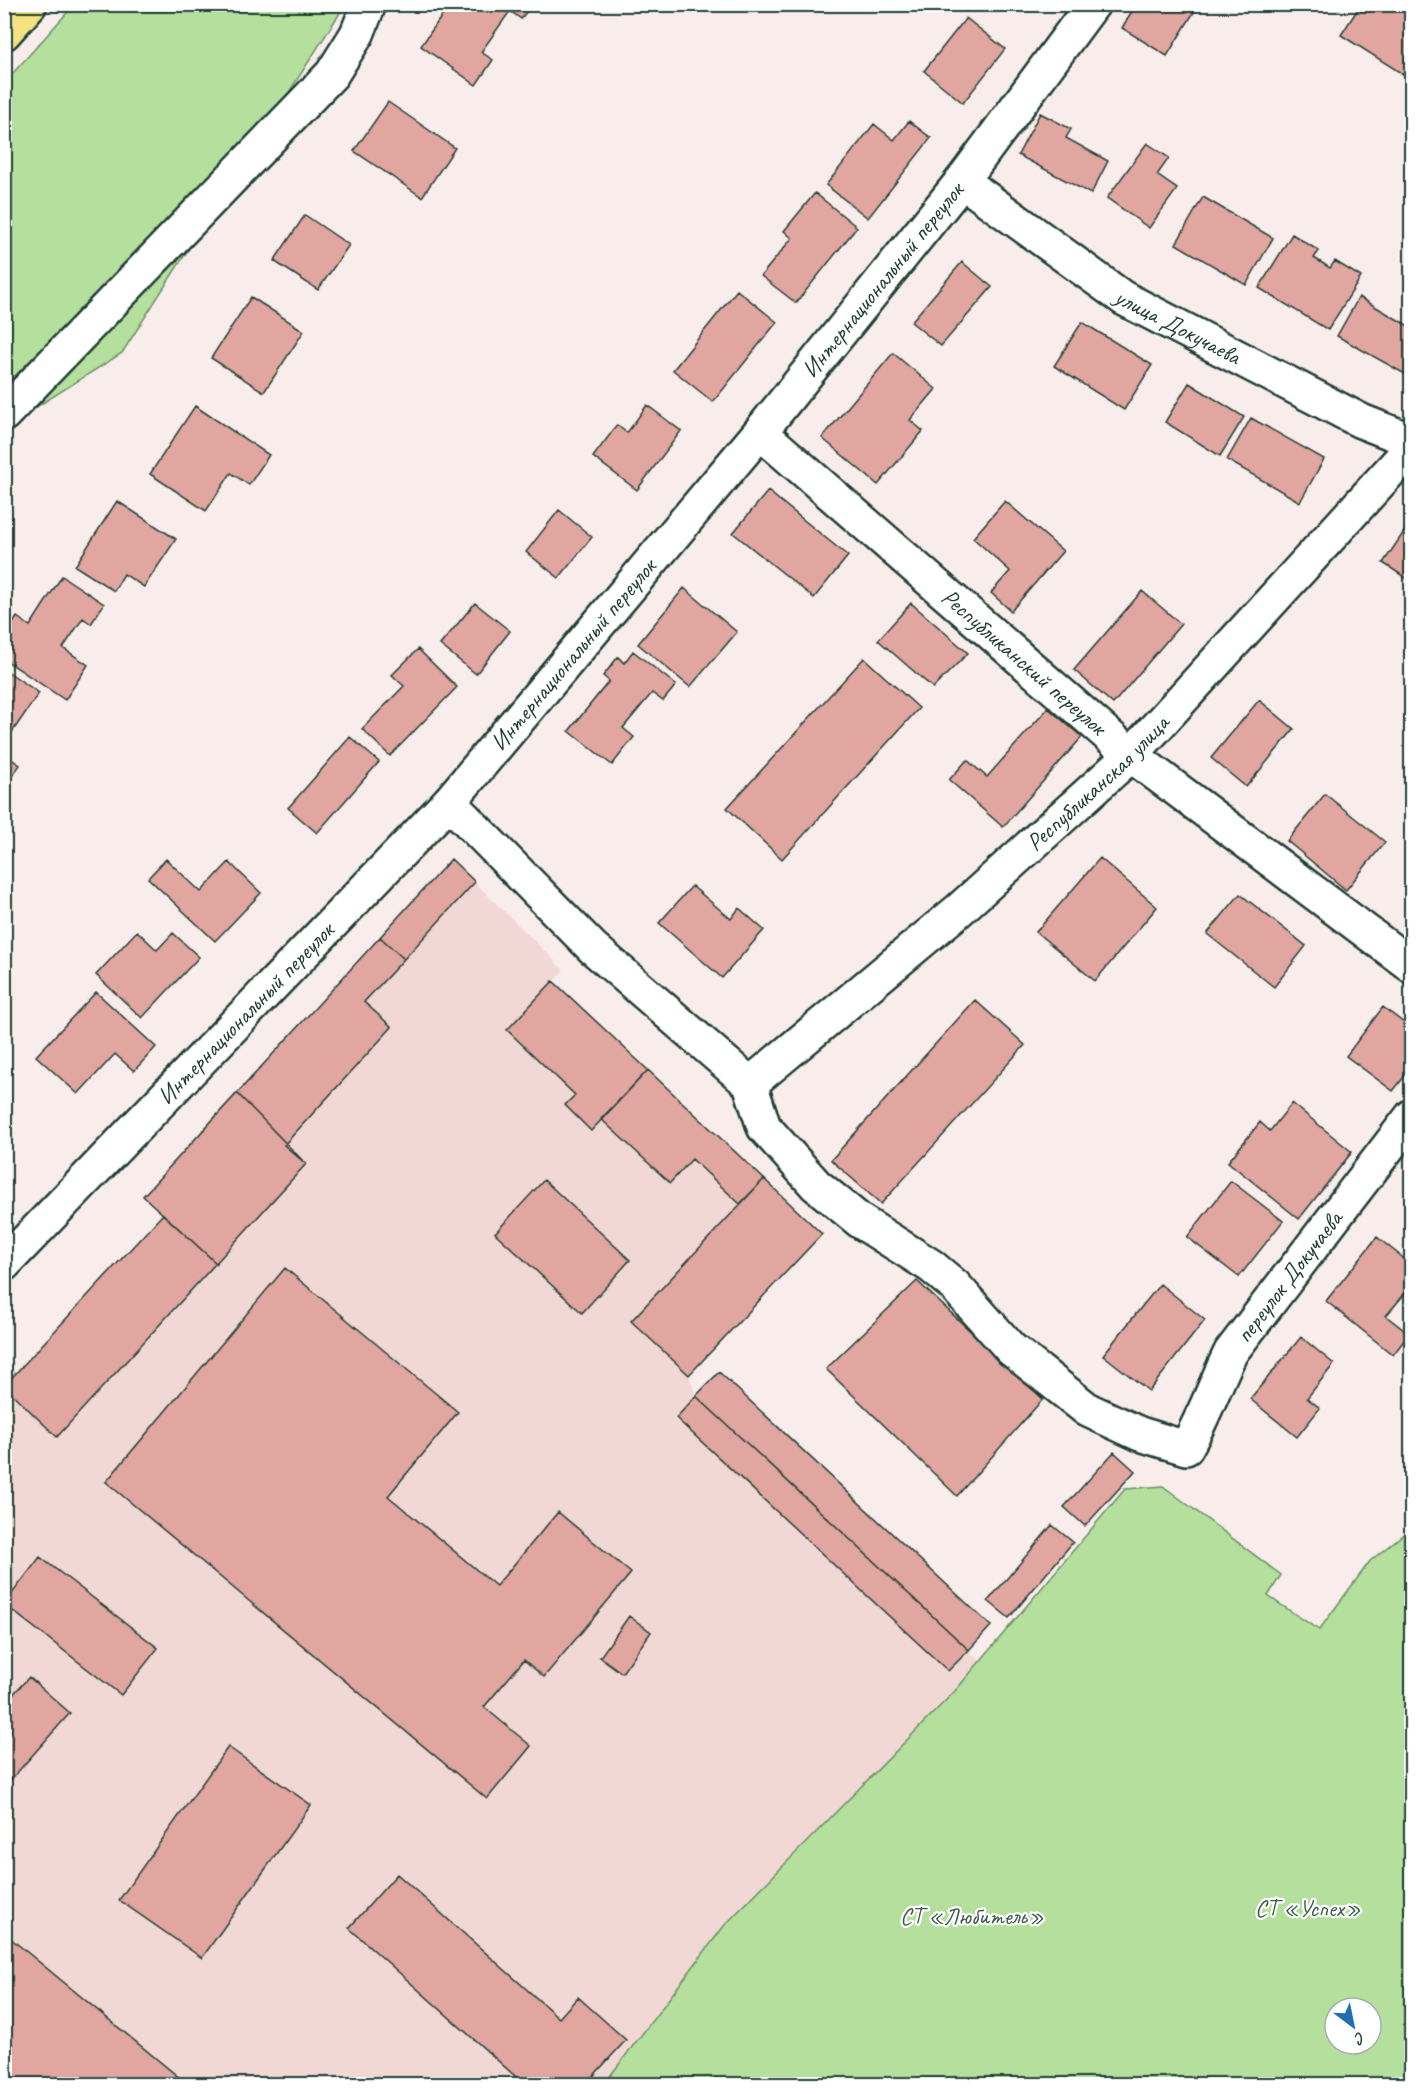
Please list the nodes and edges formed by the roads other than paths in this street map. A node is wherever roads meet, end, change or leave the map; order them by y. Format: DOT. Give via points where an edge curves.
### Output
graph roads {
  1 [pos="30,4"];
  2 [pos="369,4"];
  3 [pos="1093,4"];
  4 [pos="4,33"];
  5 [pos="962,181"];
  6 [pos="4,414"];
  7 [pos="760,432"];
  8 [pos="1412,441"];
  9 [pos="1412,447"];
  10 [pos="1131,755"];
  11 [pos="449,802"];
  12 [pos="1412,966"];
  13 [pos="750,1084"];
  14 [pos="1412,1116"];
  15 [pos="4,1264"];
  1 -- 4 [label="main road"];
  2 -- 6 [label="street" via="357,34 332,74"];
  3 -- 5 [label="street, Интернациональный переулок"];
  5 -- 7 [label="street, Интернациональный переулок"];
  5 -- 8 [label="street, улица Докучаева" via="1123,298 1361,421"];
  7 -- 10 [label="street, Республиканский переулок"];
  7 -- 11 [label="street, Интернациональный переулок"];
  9 -- 10 [label="street, Республиканская улица"];
  10 -- 12 [label="street, Республиканский переулок"];
  10 -- 13 [label="street, Республиканская улица" via="959,910"];
  11 -- 13 [label="street" via="593,948"];
  11 -- 15 [label="street, Интернациональный переулок"];
  13 -- 14 [label="street, переулок Докучаева" via="764,1126 816,1185 860,1221 955,1286 1011,1349 1088,1410 1140,1434 1186,1448 1204,1418 1215,1383 1231,1352"];
}
